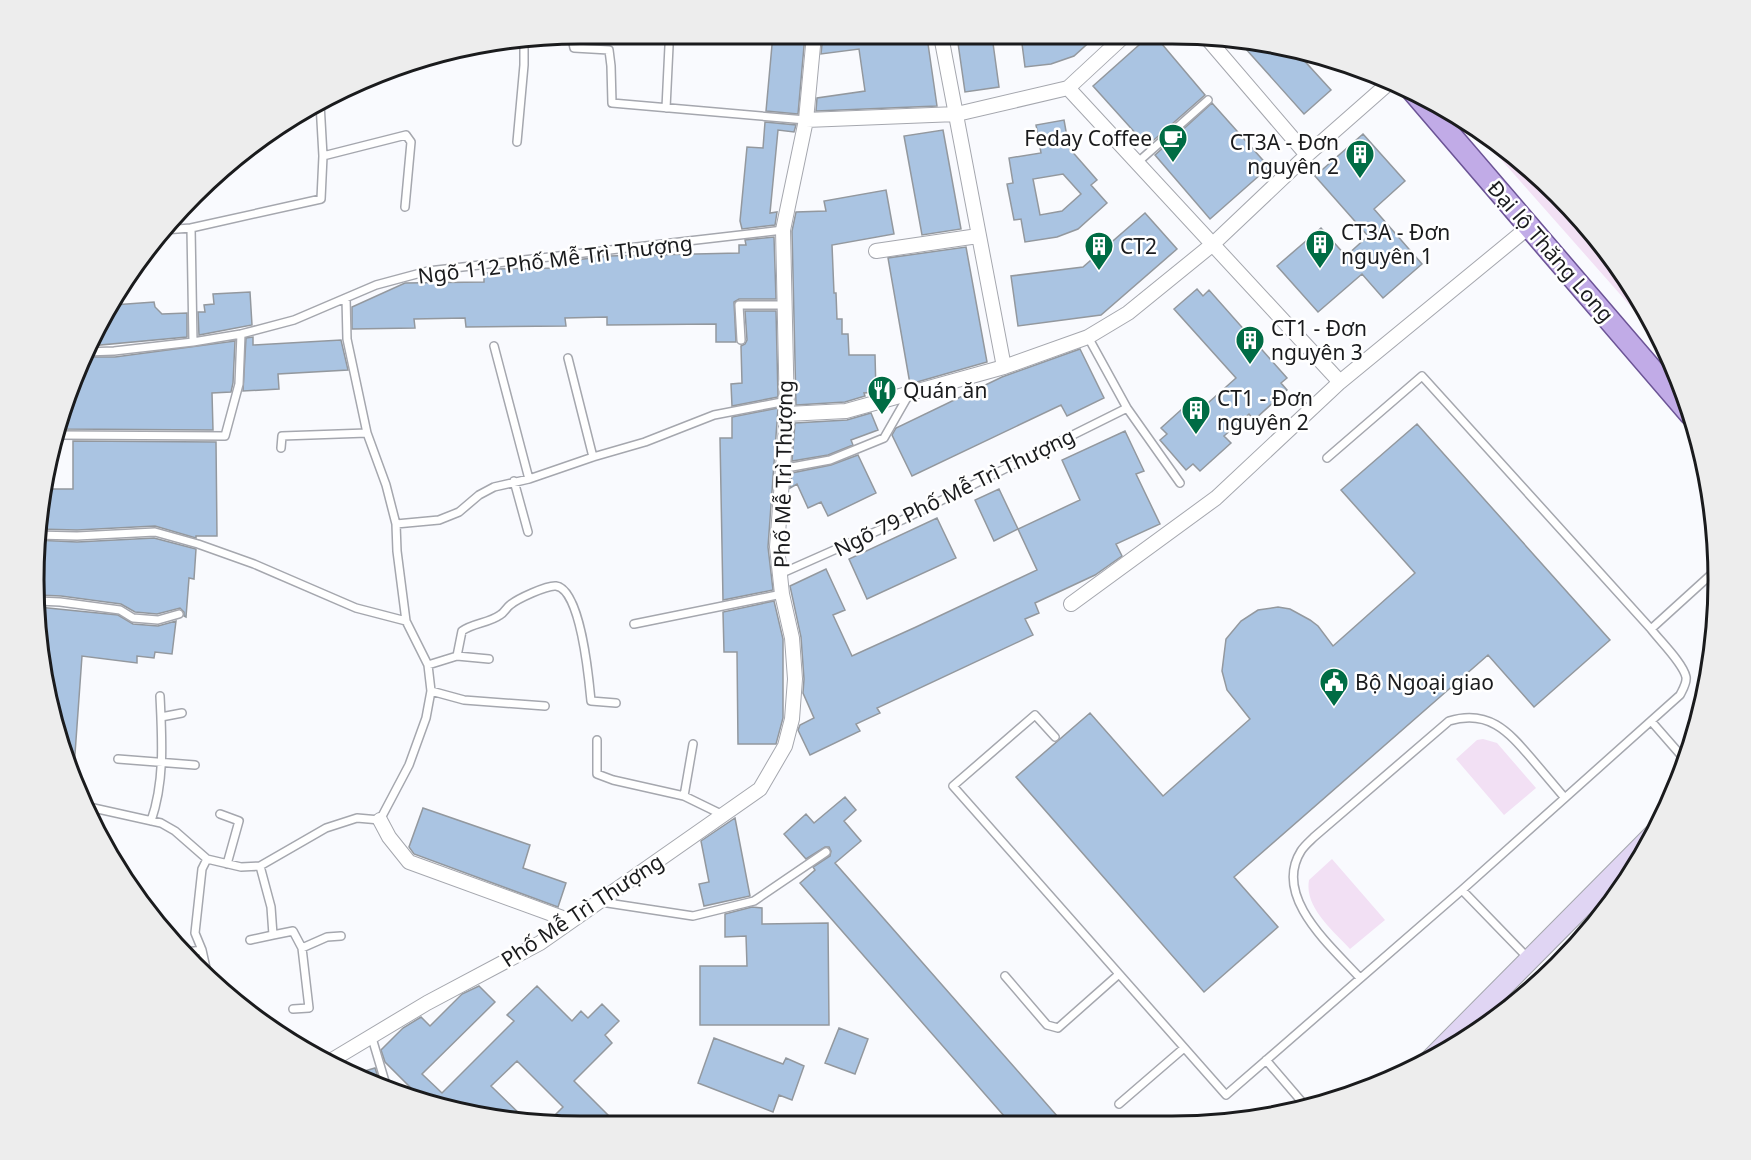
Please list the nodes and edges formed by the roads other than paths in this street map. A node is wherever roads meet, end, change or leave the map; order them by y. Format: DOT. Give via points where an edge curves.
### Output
graph roads {
  1 [pos="573,44"];
  2 [pos="813,44"];
  3 [pos="943,44"];
  4 [pos="1115,44"];
  5 [pos="669,46"];
  6 [pos="1213,46"];
  7 [pos="524,47"];
  8 [pos="1383,87"];
  9 [pos="1068,88"];
  10 [pos="1208,100"];
  11 [pos="666,108"];
  12 [pos="1429,110"];
  13 [pos="320,111"];
  14 [pos="957,114"];
  15 [pos="806,120"];
  16 [pos="517,142"];
  17 [pos="1307,155"];
  18 [pos="323,156"];
  19 [pos="1138,162"];
  20 [pos="405,207"];
  21 [pos="1530,226"];
  22 [pos="191,228"];
  23 [pos="174,229"];
  24 [pos="783,230"];
  25 [pos="978,236"];
  26 [pos="1213,244"];
  27 [pos="876,251"];
  28 [pos="346,298"];
  29 [pos="783,305"];
  30 [pos="241,334"];
  31 [pos="1088,336"];
  32 [pos="741,340"];
  33 [pos="193,342"];
  34 [pos="494,346"];
  35 [pos="95,352"];
  36 [pos="568,358"];
  37 [pos="1004,367"];
  38 [pos="1340,382"];
  39 [pos="909,394"];
  40 [pos="1675,396"];
  41 [pos="787,408"];
  42 [pos="1127,408"];
  43 [pos="367,433"];
  44 [pos="64,435"];
  45 [pos="281,448"];
  46 [pos="593,457"];
  47 [pos="1327,458"];
  48 [pos="781,469"];
  49 [pos="529,479"];
  50 [pos="514,481"];
  51 [pos="1180,483"];
  52 [pos="396,524"];
  53 [pos="528,532"];
  54 [pos="46,535"];
  55 [pos="780,574"];
  56 [pos="1708,577"];
  57 [pos="782,594"];
  58 [pos="45,601"];
  59 [pos="1071,604"];
  60 [pos="179,614"];
  61 [pos="406,621"];
  62 [pos="634,624"];
  63 [pos="1651,629"];
  64 [pos="457,656"];
  65 [pos="489,659"];
  66 [pos="428,665"];
  67 [pos="431,691"];
  68 [pos="159,696"];
  69 [pos="616,703"];
  70 [pos="545,706"];
  71 [pos="182,713"];
  72 [pos="161,717"];
  73 [pos="1651,721"];
  74 [pos="1055,737"];
  75 [pos="597,740"];
  76 [pos="693,744"];
  77 [pos="1679,753"];
  78 [pos="118,759"];
  79 [pos="161,763"];
  80 [pos="195,765"];
  81 [pos="684,796"];
  82 [pos="1564,797"];
  83 [pos="95,809"];
  84 [pos="220,814"];
  85 [pos="723,815"];
  86 [pos="380,820"];
  87 [pos="151,821"];
  88 [pos="826,852"];
  89 [pos="207,859"];
  90 [pos="1629,859"];
  91 [pos="226,864"];
  92 [pos="260,866"];
  93 [pos="1462,890"];
  94 [pos="599,902"];
  95 [pos="571,921"];
  96 [pos="273,935"];
  97 [pos="341,936"];
  98 [pos="250,940"];
  99 [pos="302,948"];
  100 [pos="202,950"];
  101 [pos="193,951"];
  102 [pos="1529,959"];
  103 [pos="205,963"];
  104 [pos="1119,974"];
  105 [pos="1005,976"];
  106 [pos="1360,978"];
  107 [pos="293,1009"];
  108 [pos="1454,1035"];
  109 [pos="372,1038"];
  110 [pos="1184,1048"];
  111 [pos="337,1058"];
  112 [pos="1266,1060"];
  113 [pos="384,1079"];
  114 [pos="1300,1100"];
  115 [pos="1119,1104"];
  1 -- 11 [label="lane" via="574,48 609,50 612,103"];
  2 -- 15 [label="street, Phố Mễ Trì Thượng"];
  3 -- 14 [label="street"];
  4 -- 9 [label="street"];
  5 -- 11 [label="lane"];
  6 -- 17 [label="street"];
  7 -- 16 [label="lane"];
  8 -- 17 [label="street"];
  9 -- 14 [label="street"];
  9 -- 19 [label="street"];
  10 -- 19 [label="lane"];
  11 -- 15 [label="lane"];
  12 -- 21 [label="main road, Đại lộ Thăng Long"];
  13 -- 18 [label="lane"];
  14 -- 15 [label="street"];
  14 -- 25 [label="street"];
  15 -- 24 [label="street, Phố Mễ Trì Thượng"];
  17 -- 26 [label="street"];
  18 -- 20 [label="lane" via="406,135 411,142"];
  18 -- 22 [label="lane" via="321,199"];
  19 -- 26 [label="street"];
  21 -- 38 [label="street"];
  21 -- 40 [label="main road, Đại lộ Thăng Long"];
  22 -- 23 [label="lane"];
  22 -- 33 [label="lane"];
  24 -- 28 [label="lane, Ngõ 112 Phố Mễ Trì Thượng" via="428,272 376,285"];
  24 -- 29 [label="street, Phố Mễ Trì Thượng"];
  25 -- 27 [label="street"];
  25 -- 37 [label="street"];
  26 -- 31 [label="street" via="1128,313"];
  26 -- 38 [label="street"];
  28 -- 30 [label="lane, Ngõ 112 Phố Mễ Trì Thượng" via="294,320"];
  28 -- 43 [label="lane" via="347,339"];
  29 -- 32 [label="lane" via="739,305"];
  29 -- 41 [label="street, Phố Mễ Trì Thượng"];
  30 -- 33 [label="lane, Ngõ 112 Phố Mễ Trì Thượng"];
  30 -- 44 [label="lane" via="239,384 225,436"];
  31 -- 37 [label="street"];
  31 -- 42 [label="lane"];
  33 -- 35 [label="lane, Ngõ 112 Phố Mễ Trì Thượng"];
  34 -- 49 [label="lane"];
  36 -- 46 [label="lane"];
  37 -- 39 [label="street"];
  38 -- 59 [label="street" via="1216,498"];
  39 -- 41 [label="street" via="846,411"];
  39 -- 48 [label="lane" via="884,438 830,460"];
  41 -- 46 [label="lane" via="714,415"];
  41 -- 48 [label="street, Phố Mễ Trì Thượng"];
  42 -- 51 [label="lane"];
  42 -- 55 [label="lane, Ngõ 79 Phố Mễ Trì Thượng" via="902,520"];
  43 -- 45 [label="lane" via="282,436"];
  43 -- 52 [label="lane"];
  46 -- 49 [label="lane"];
  47 -- 63 [label="lane" via="1422,376"];
  48 -- 55 [label="street, Phố Mễ Trì Thượng" via="777,547"];
  49 -- 50 [label="lane"];
  50 -- 52 [label="lane" via="494,487 459,512 439,520"];
  50 -- 53 [label="lane"];
  52 -- 61 [label="lane"];
  54 -- 61 [label="lane" via="155,532 254,564 356,608"];
  55 -- 57 [label="street, Phố Mễ Trì Thượng"];
  56 -- 63 [label="lane"];
  57 -- 62 [label="lane"];
  57 -- 85 [label="street, Phố Mễ Trì Thượng" via="792,638 795,679 785,746 760,789"];
  58 -- 60 [label="lane" via="120,610 133,618 158,620"];
  61 -- 66 [label="lane"];
  63 -- 73 [label="lane" via="1686,677 1680,695"];
  64 -- 65 [label="lane"];
  64 -- 66 [label="lane"];
  64 -- 69 [label="lane" via="462,631 467,627 500,615 511,604 547,587 558,586 566,591 584,638 591,701"];
  66 -- 67 [label="lane"];
  67 -- 70 [label="lane" via="464,700"];
  67 -- 86 [label="lane" via="409,765"];
  68 -- 72 [label="lane"];
  71 -- 72 [label="lane"];
  72 -- 79 [label="lane"];
  73 -- 77 [label="lane"];
  73 -- 82 [label="lane"];
  74 -- 104 [label="lane" via="1035,714 953,786"];
  75 -- 81 [label="lane" via="597,774"];
  76 -- 81 [label="lane"];
  78 -- 79 [label="lane"];
  79 -- 80 [label="lane"];
  79 -- 87 [label="lane" via="159,795"];
  81 -- 85 [label="lane"];
  82 -- 93 [label="lane"];
  82 -- 106 [label="lane" via="1505,729 1489,721 1459,718 1449,722 1314,837 1301,850 1295,865 1293,884 1299,906"];
  83 -- 87 [label="lane"];
  84 -- 91 [label="lane" via="239,820"];
  85 -- 94 [label="street, Phố Mễ Trì Thượng"];
  86 -- 92 [label="lane" via="357,818 326,828"];
  86 -- 95 [label="street" via="409,862"];
  87 -- 89 [label="lane" via="175,831"];
  88 -- 94 [label="lane" via="754,901 693,916"];
  89 -- 91 [label="lane"];
  89 -- 100 [label="lane" via="202,869 195,933"];
  90 -- 102 [label="main road"];
  91 -- 92 [label="lane"];
  92 -- 96 [label="lane" via="271,907"];
  93 -- 102 [label="lane"];
  93 -- 106 [label="lane"];
  94 -- 95 [label="street, Phố Mễ Trì Thượng"];
  95 -- 109 [label="street, Phố Mễ Trì Thượng" via="540,943 427,1003"];
  96 -- 98 [label="lane"];
  96 -- 99 [label="lane" via="293,931"];
  97 -- 99 [label="lane" via="327,937"];
  99 -- 107 [label="lane" via="309,1008"];
  100 -- 101 [label="lane"];
  100 -- 103 [label="lane"];
  102 -- 108 [label="main road"];
  104 -- 105 [label="lane" via="1058,1028 1047,1025"];
  104 -- 110 [label="lane"];
  106 -- 112 [label="lane"];
  109 -- 111 [label="street, Phố Mễ Trì Thượng"];
  109 -- 113 [label="lane"];
  110 -- 112 [label="lane" via="1226,1095"];
  110 -- 115 [label="lane"];
  112 -- 114 [label="lane"];
}
